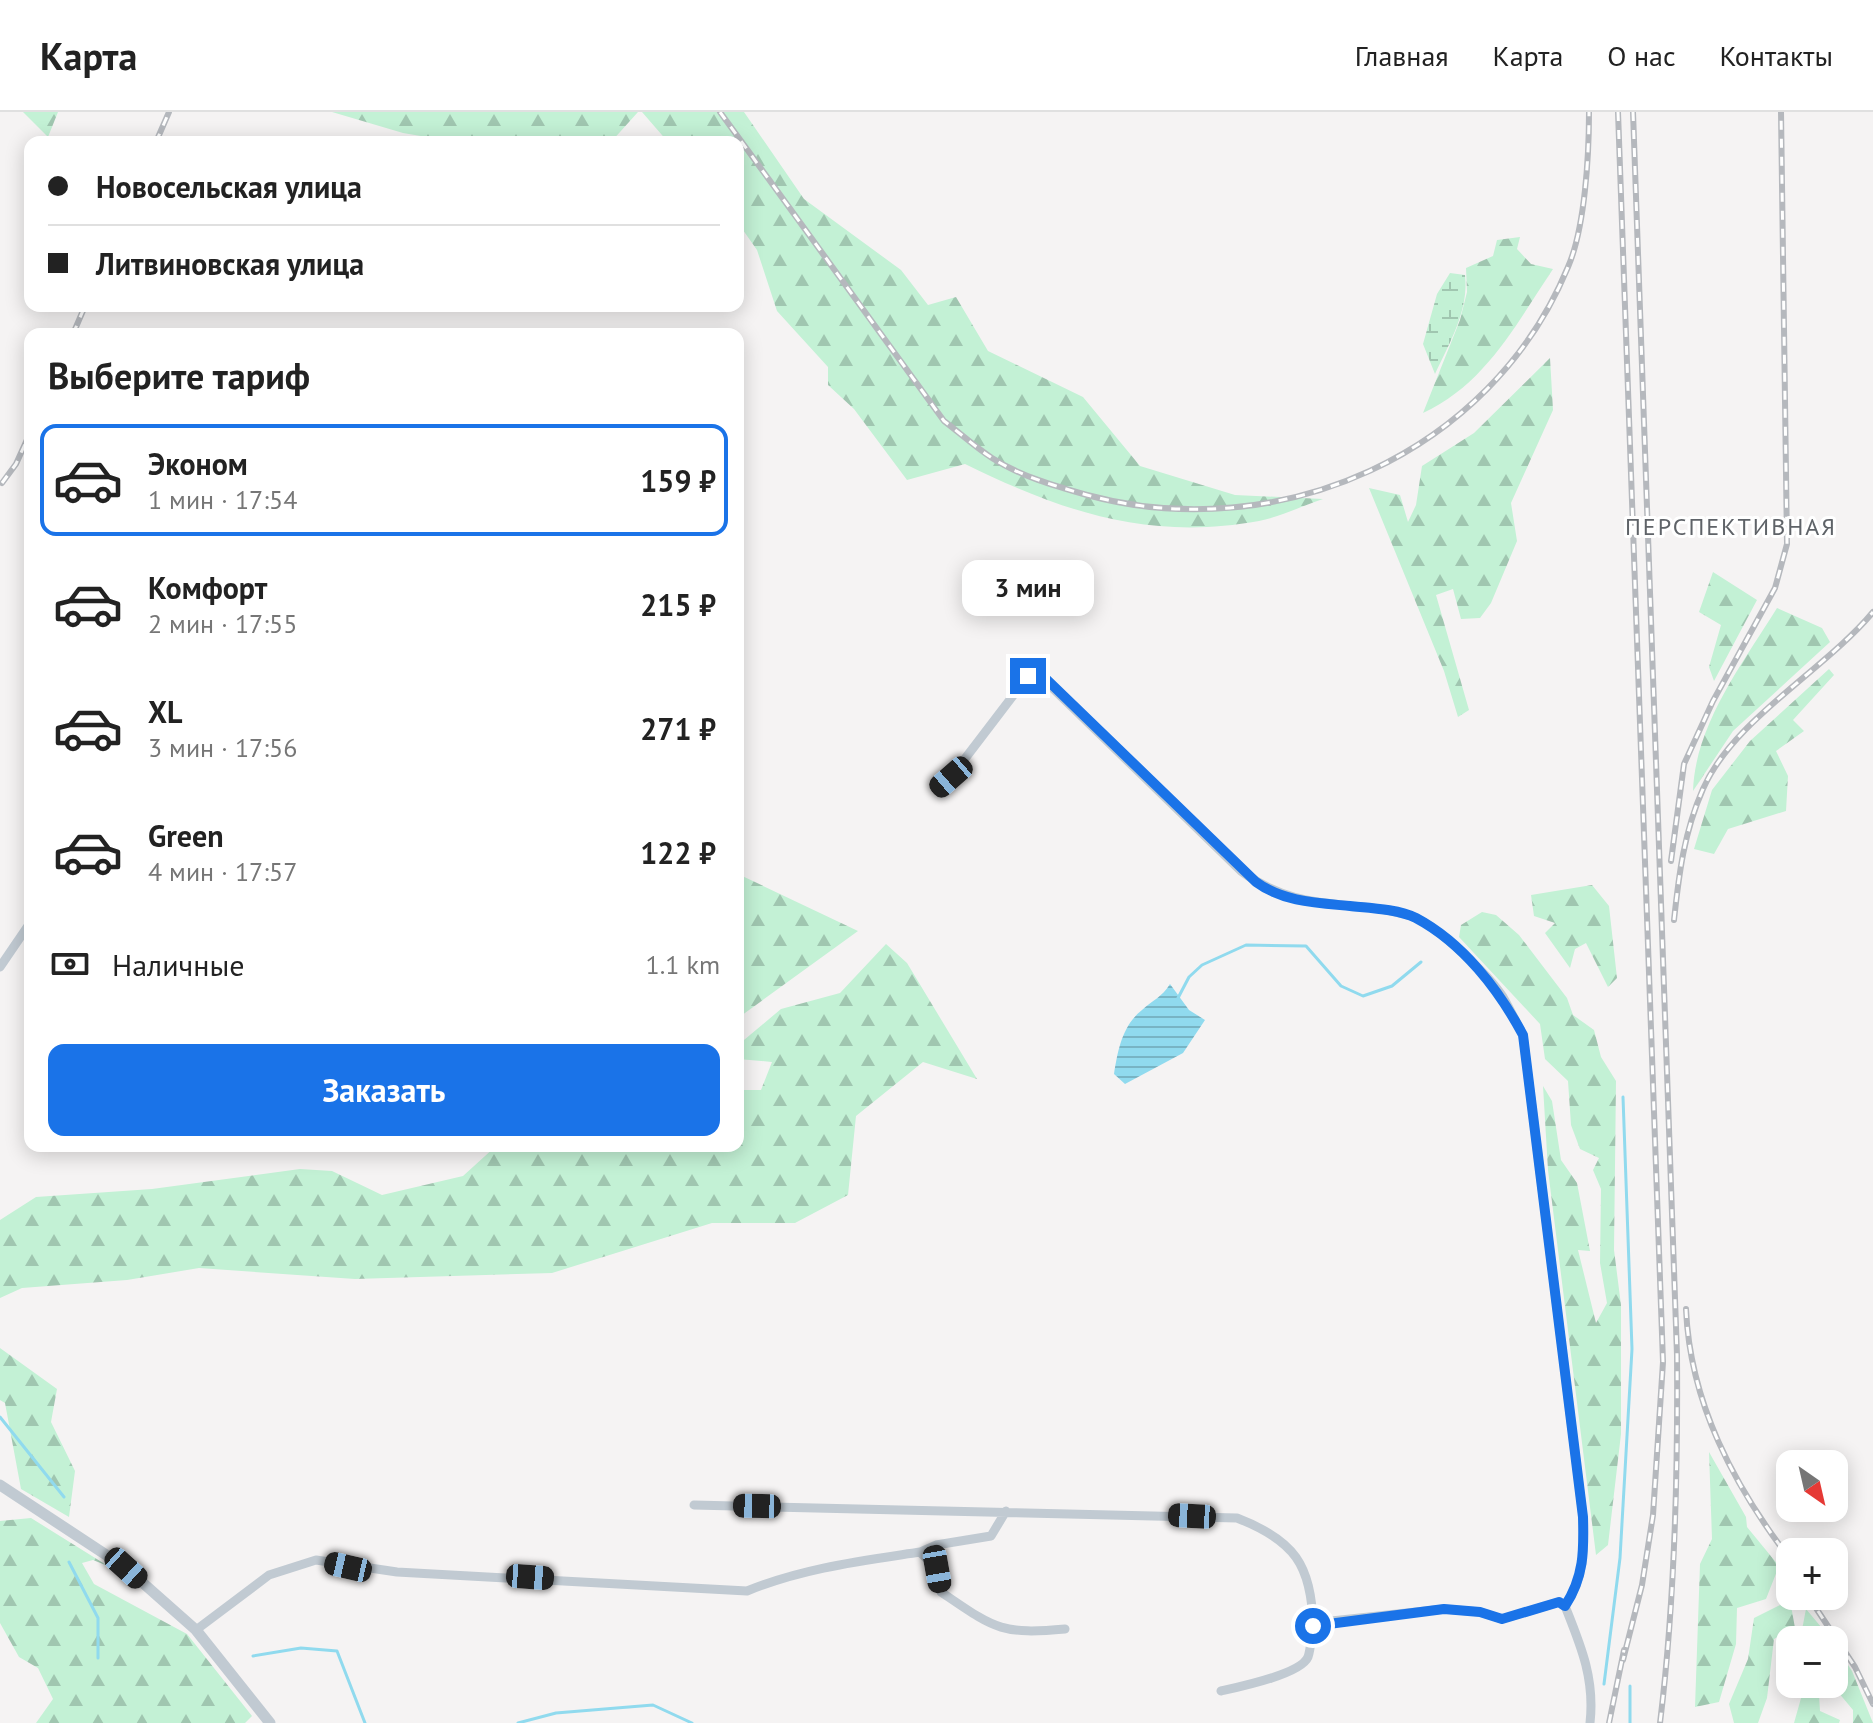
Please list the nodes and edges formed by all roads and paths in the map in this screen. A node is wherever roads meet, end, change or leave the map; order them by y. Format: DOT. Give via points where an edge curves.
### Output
graph roads {
  1 [pos="937,790"];
  2 [pos="24,932"];
  3 [pos="0,967"];
  4 [pos="0,1485"];
  5 [pos="694,1505"];
  6 [pos="1006,1511"];
  7 [pos="920,1552"];
  8 [pos="1565,1606"];
  9 [pos="1313,1626"];
  10 [pos="1065,1629"];
  11 [pos="196,1630"];
  12 [pos="1221,1691"];
  13 [pos="270,1723"];
  14 [pos="1590,1723"];
  1 -- 8 [label="street" via="1036,672 1241,871 1267,890 1302,901 1414,917 1447,940 1501,994 1523,1035 1583,1517 1584,1562"];
  2 -- 3 [label="street"];
  4 -- 11 [label="street" via="126,1568"];
  5 -- 6 [label="street"];
  6 -- 7 [label="street" via="991,1536"];
  6 -- 9 [label="street" via="1237,1518 1269,1530 1298,1558"];
  7 -- 10 [label="street" via="937,1569 941,1592 990,1624 1020,1633"];
  7 -- 11 [label="street" via="783,1576 747,1591 397,1572 316,1560 269,1575"];
  8 -- 9 [label="street" via="1559,1602 1502,1619 1444,1609"];
  8 -- 14 [label="street" via="1588,1663"];
  9 -- 12 [label="street" via="1302,1665"];
  11 -- 13 [label="street"];
}
